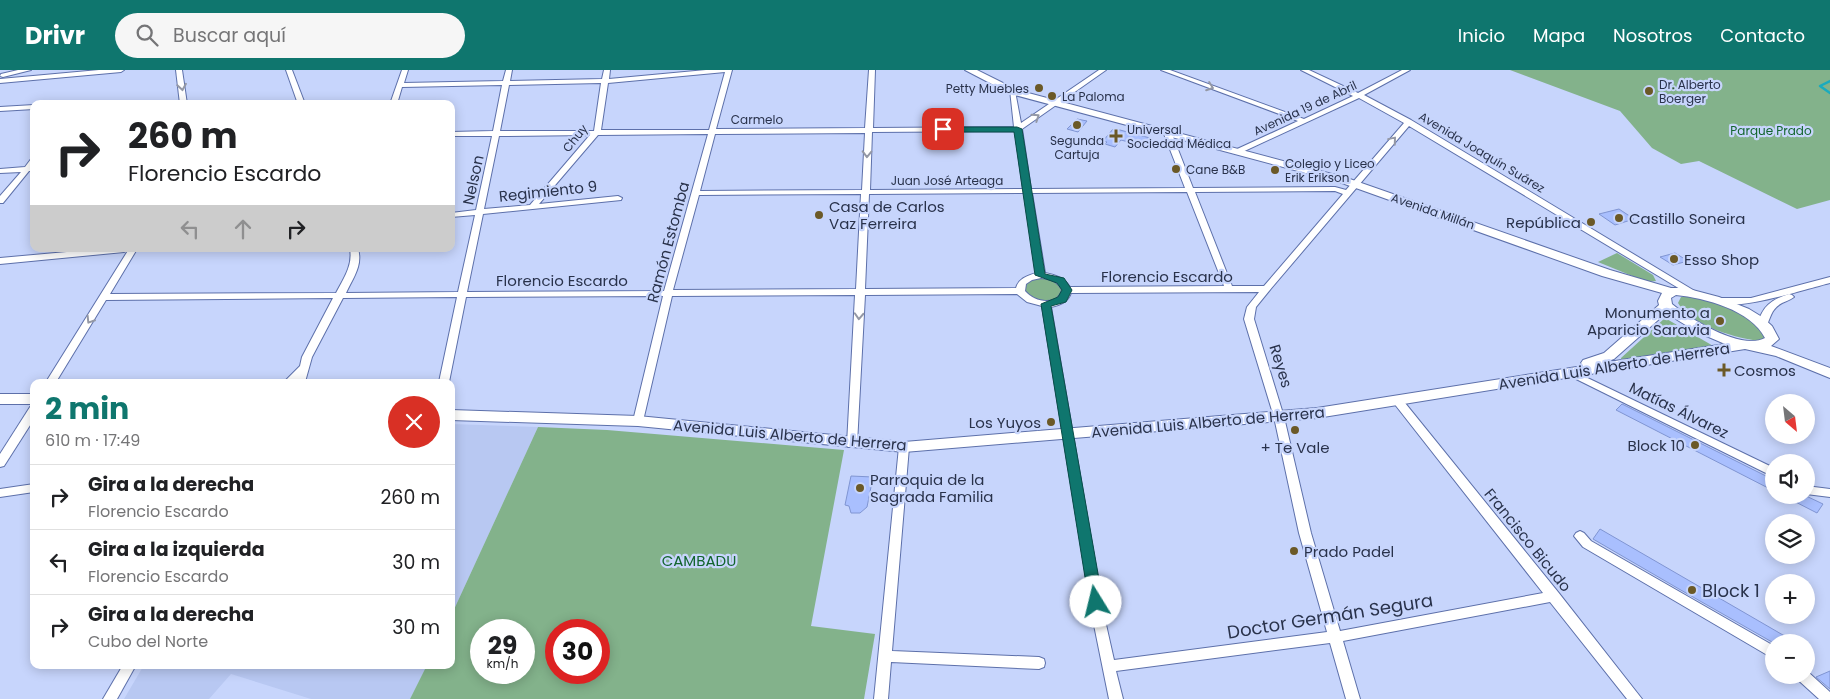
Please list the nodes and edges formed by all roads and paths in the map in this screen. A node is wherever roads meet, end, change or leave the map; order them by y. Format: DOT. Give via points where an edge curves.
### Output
graph roads {
  1 [pos="28,70"];
  2 [pos="120,70"];
  3 [pos="178,70"];
  4 [pos="289,70"];
  5 [pos="405,70"];
  6 [pos="509,70"];
  7 [pos="607,70"];
  8 [pos="728,70"];
  9 [pos="872,70"];
  10 [pos="970,70"];
  11 [pos="1103,70"];
  12 [pos="1164,70"];
  13 [pos="1304,70"];
  14 [pos="1407,70"];
  15 [pos="0,76"];
  16 [pos="0,81"];
  17 [pos="605,81"];
  18 [pos="507,83"];
  19 [pos="400,85"];
  20 [pos="1012,92"];
  21 [pos="1359,96"];
  22 [pos="183,100"];
  23 [pos="300,100"];
  24 [pos="394,100"];
  25 [pos="1054,104"];
  26 [pos="30,107"];
  27 [pos="0,109"];
  28 [pos="1304,121"];
  29 [pos="1408,122"];
  30 [pos="1017,129"];
  31 [pos="712,130"];
  32 [pos="868,130"];
  33 [pos="597,132"];
  34 [pos="497,133"];
  35 [pos="455,134"];
  36 [pos="1168,134"];
  37 [pos="1238,152"];
  38 [pos="30,169"];
  39 [pos="30,170"];
  40 [pos="0,171"];
  41 [pos="1352,189"];
  42 [pos="1029,190"];
  43 [pos="1191,190"];
  44 [pos="866,192"];
  45 [pos="696,193"];
  46 [pos="618,198"];
  47 [pos="0,201"];
  48 [pos="532,207"];
  49 [pos="481,212"];
  50 [pos="455,215"];
  51 [pos="93,252"];
  52 [pos="132,252"];
  53 [pos="355,252"];
  54 [pos="0,261"];
  55 [pos="1644,263"];
  56 [pos="1040,275"];
  57 [pos="1830,280"];
  58 [pos="1830,285"];
  59 [pos="1230,289"];
  60 [pos="1266,289"];
  61 [pos="1067,290"];
  62 [pos="861,291"];
  63 [pos="1020,291"];
  64 [pos="669,293"];
  65 [pos="1694,293"];
  66 [pos="464,294"];
  67 [pos="341,295"];
  68 [pos="104,296"];
  69 [pos="1669,298"];
  70 [pos="1720,301"];
  71 [pos="1046,304"];
  72 [pos="1767,329"];
  73 [pos="1636,334"];
  74 [pos="1747,345"];
  75 [pos="1622,365"];
  76 [pos="303,368"];
  77 [pos="1830,368"];
  78 [pos="1571,373"];
  79 [pos="1830,373"];
  80 [pos="53,379"];
  81 [pos="292,379"];
  82 [pos="301,379"];
  83 [pos="445,379"];
  84 [pos="1485,387"];
  85 [pos="0,399"];
  86 [pos="30,399"];
  87 [pos="1398,400"];
  88 [pos="455,415"];
  89 [pos="30,416"];
  90 [pos="1279,417"];
  91 [pos="638,421"];
  92 [pos="1069,435"];
  93 [pos="852,444"];
  94 [pos="904,447"];
  95 [pos="0,463"];
  96 [pos="1765,469"];
  97 [pos="30,489"];
  98 [pos="1815,491"];
  99 [pos="0,493"];
  100 [pos="1830,493"];
  101 [pos="1580,536"];
  102 [pos="1554,596"];
  103 [pos="1335,637"];
  104 [pos="1765,648"];
  105 [pos="886,656"];
  106 [pos="1039,663"];
  107 [pos="1110,666"];
  108 [pos="128,669"];
  109 [pos="1812,684"];
  110 [pos="110,699"];
  111 [pos="881,699"];
  112 [pos="1116,699"];
  113 [pos="1353,699"];
  114 [pos="1635,699"];
  115 [pos="1828,699"];
  1 -- 15 [label="street"];
  2 -- 16 [label="street"];
  3 -- 22 [label="street, one-way"];
  4 -- 23 [label="street"];
  5 -- 19 [label="street"];
  6 -- 18 [label="street, Nelson"];
  7 -- 17 [label="street, Chuy"];
  8 -- 17 [label="street"];
  8 -- 31 [label="street, Ramón Estomba"];
  9 -- 32 [label="street"];
  10 -- 20 [label="main road, Avenida Millán"];
  11 -- 25 [label="street"];
  12 -- 28 [label="street, one-way"];
  13 -- 21 [label="street, Avenida Joaquín Suárez"];
  14 -- 21 [label="street, Avenida 19 de Abril"];
  17 -- 18 [label="street"];
  17 -- 33 [label="street, Chuy"];
  18 -- 19 [label="street"];
  18 -- 34 [label="street, Nelson"];
  19 -- 24 [label="street"];
  20 -- 25 [label="main road, Avenida Millán"];
  20 -- 30 [label="street"];
  21 -- 28 [label="street, Avenida 19 de Abril"];
  21 -- 29 [label="street, Avenida Joaquín Suárez"];
  30 -- 25 [label="street, one-way"];
  25 -- 36 [label="main road, Avenida Millán"];
  26 -- 27 [label="street"];
  28 -- 37 [label="street, Avenida 19 de Abril"];
  41 -- 29 [label="street, Reyes, one-way"];
  29 -- 55 [label="street, Avenida Joaquín Suárez"];
  30 -- 32 [label="street, Carmelo"];
  30 -- 42 [label="street"];
  31 -- 32 [label="street, Carmelo"];
  31 -- 33 [label="street, Carmelo"];
  31 -- 45 [label="street, Ramón Estomba"];
  32 -- 44 [label="street, one-way"];
  33 -- 34 [label="street, Carmelo"];
  33 -- 48 [label="street, Chuy"];
  34 -- 35 [label="street, Carmelo"];
  34 -- 49 [label="street, Nelson"];
  36 -- 37 [label="main road, Avenida Millán"];
  36 -- 43 [label="street"];
  37 -- 41 [label="main road, Avenida Millán"];
  38 -- 40 [label="street"];
  39 -- 47 [label="street"];
  41 -- 43 [label="street, Juan José Arteaga"];
  41 -- 60 [label="street, Reyes"];
  41 -- 69 [label="main road, Avenida Millán" via="1606,273"];
  42 -- 43 [label="street, Juan José Arteaga"];
  42 -- 44 [label="street, Juan José Arteaga"];
  42 -- 56 [label="street"];
  43 -- 59 [label="street"];
  44 -- 45 [label="street, Juan José Arteaga"];
  44 -- 62 [label="street"];
  45 -- 64 [label="street, Ramón Estomba"];
  46 -- 48 [label="street, Regimiento 9"];
  48 -- 49 [label="street, Regimiento 9"];
  49 -- 50 [label="street, Regimiento 9"];
  49 -- 66 [label="street, Nelson"];
  51 -- 54 [label="street"];
  52 -- 68 [label="street"];
  53 -- 67 [label="street" via="353,270"];
  55 -- 65 [label="street, Avenida Joaquín Suárez"];
  55 -- 69 [label="street, Avenida Joaquín Suárez" via="1666,280"];
  56 -- 61 [label="street" via="1060,280"];
  56 -- 63 [label="street" via="1026,279"];
  57 -- 70 [label="street" via="1751,301"];
  58 -- 72 [label="street" via="1772,305 1766,313"];
  59 -- 60 [label="street, Florencio Escardo"];
  59 -- 61 [label="street, Florencio Escardo"];
  60 -- 90 [label="street, Reyes" via="1252,307 1249,319"];
  61 -- 71 [label="street" via="1063,299"];
  62 -- 63 [label="street, Florencio Escardo"];
  62 -- 64 [label="street, Florencio Escardo"];
  62 -- 93 [label="street, one-way"];
  63 -- 71 [label="street, Florencio Escardo" via="1029,300"];
  64 -- 66 [label="street, Florencio Escardo"];
  64 -- 91 [label="street, Ramón Estomba"];
  65 -- 69 [label="main road"];
  65 -- 70 [label="main road"];
  66 -- 67 [label="street, Florencio Escardo"];
  66 -- 83 [label="street, Nelson"];
  67 -- 68 [label="street, Florencio Escardo"];
  67 -- 76 [label="street"];
  68 -- 80 [label="street, one-way"];
  69 -- 73 [label="main road, Avenida Luis Alberto de Herrera"];
  69 -- 74 [label="main road, Avenida Millán" via="1706,330"];
  70 -- 72 [label="main road"];
  71 -- 92 [label="street"];
  72 -- 74 [label="main road" via="1772,339 1769,342"];
  72 -- 77 [label="main road" via="1796,352"];
  73 -- 75 [label="main road" via="1631,346 1618,360"];
  73 -- 84 [label="main road, Avenida Luis Alberto de Herrera" via="1598,361"];
  74 -- 75 [label="main road, Avenida Luis Alberto de Herrera"];
  74 -- 79 [label="main road" via="1771,350"];
  75 -- 78 [label="main road, Avenida Luis Alberto de Herrera"];
  76 -- 81 [label="street"];
  76 -- 82 [label="street"];
  78 -- 84 [label="main road, Avenida Luis Alberto de Herrera"];
  78 -- 96 [label="street, Matías Álvarez"];
  84 -- 87 [label="main road, Avenida Luis Alberto de Herrera"];
  85 -- 86 [label="main road"];
  87 -- 90 [label="main road, Avenida Luis Alberto de Herrera"];
  87 -- 102 [label="street, Francisco Bicudo"];
  88 -- 91 [label="main road, Avenida Luis Alberto de Herrera"];
  89 -- 95 [label="street"];
  90 -- 92 [label="main road, Avenida Luis Alberto de Herrera"];
  90 -- 103 [label="street, Reyes" via="1305,533"];
  91 -- 93 [label="main road, Avenida Luis Alberto de Herrera"];
  92 -- 94 [label="main road, Avenida Luis Alberto de Herrera"];
  92 -- 107 [label="street" via="1099,620"];
  93 -- 94 [label="main road, Avenida Luis Alberto de Herrera"];
  94 -- 105 [label="street"];
  97 -- 99 [label="street"];
  98 -- 100 [label="street"];
  101 -- 104 [label="street" via="1587,544"];
  102 -- 103 [label="street, Doctor Germán Segura"];
  102 -- 114 [label="street, Francisco Bicudo"];
  103 -- 107 [label="street, Doctor Germán Segura"];
  103 -- 113 [label="street, Reyes"];
  105 -- 106 [label="street"];
  105 -- 111 [label="street"];
  107 -- 112 [label="street"];
  108 -- 110 [label="street"];
  109 -- 115 [label="street"];
}
